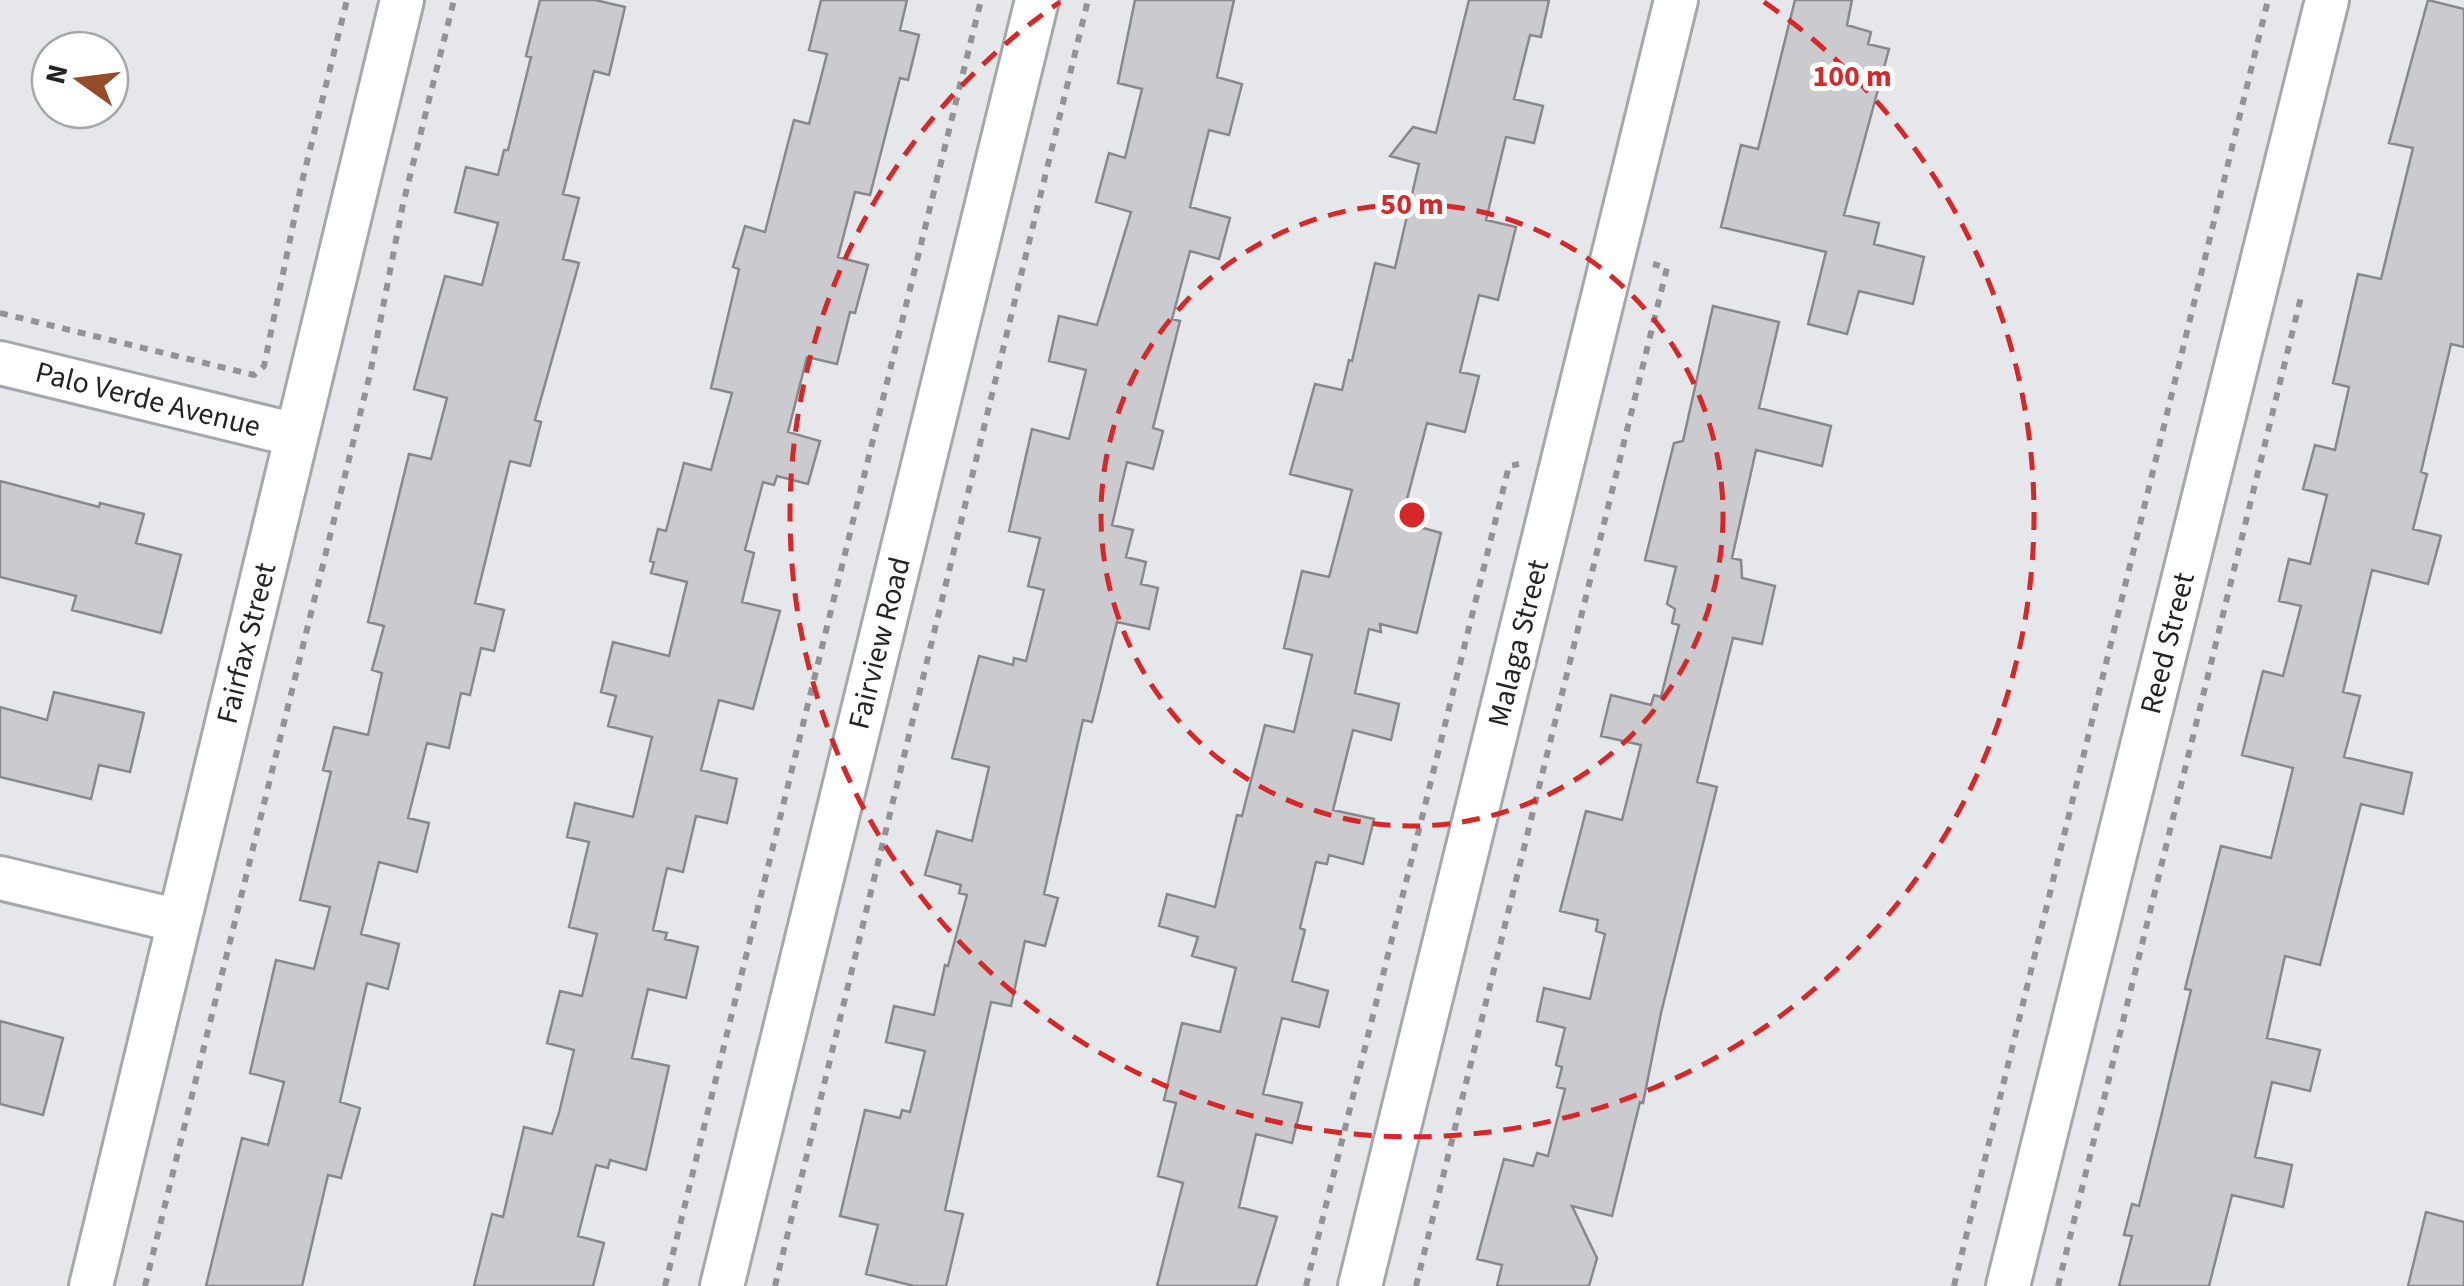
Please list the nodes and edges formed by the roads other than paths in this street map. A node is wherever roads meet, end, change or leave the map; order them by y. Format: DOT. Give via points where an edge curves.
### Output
graph roads {
  1 [pos="402,0"];
  2 [pos="1037,0"];
  3 [pos="1676,0"];
  4 [pos="2327,0"];
  5 [pos="0,363"];
  6 [pos="296,435"];
  7 [pos="0,878"];
  8 [pos="180,920"];
  9 [pos="91,1286"];
  10 [pos="722,1286"];
  11 [pos="1360,1286"];
  12 [pos="2008,1286"];
  1 -- 6 [label="street, Fairfax Street"];
  2 -- 10 [label="street, Fairview Road"];
  3 -- 11 [label="street, Malaga Street"];
  4 -- 12 [label="street, Reed Street"];
  5 -- 6 [label="street, Palo Verde Avenue"];
  6 -- 8 [label="street, Fairfax Street"];
  7 -- 8 [label="street"];
  8 -- 9 [label="street, Fairfax Street"];
}
